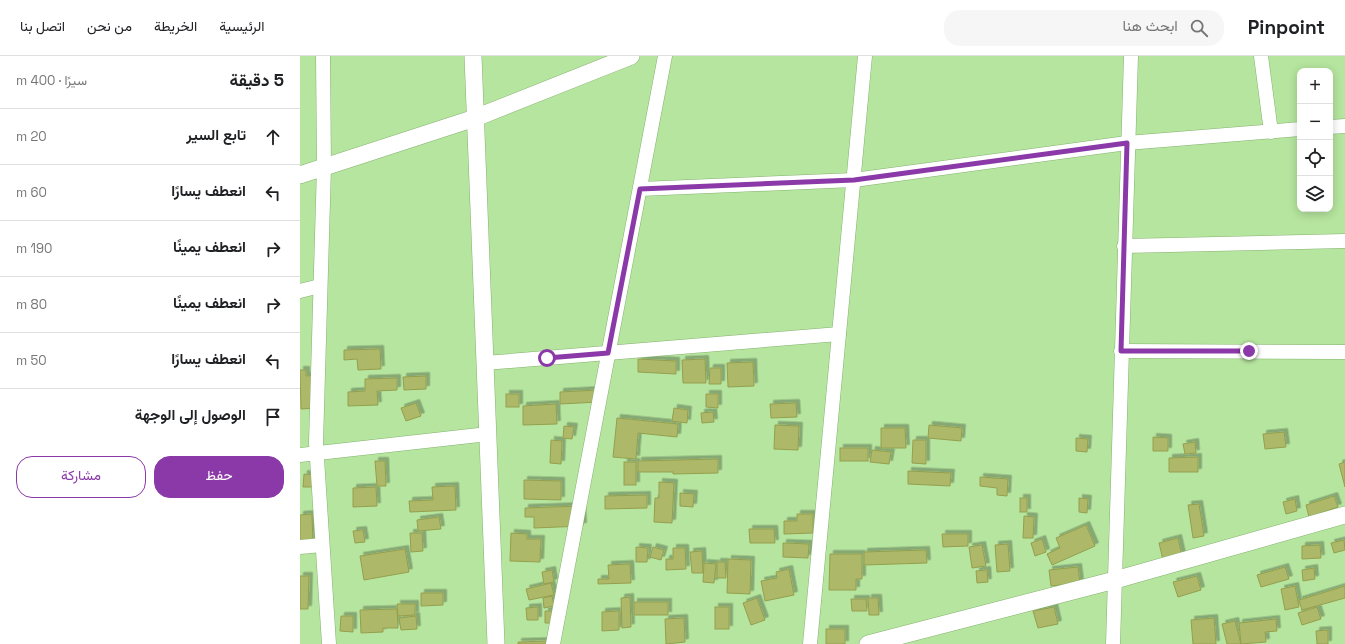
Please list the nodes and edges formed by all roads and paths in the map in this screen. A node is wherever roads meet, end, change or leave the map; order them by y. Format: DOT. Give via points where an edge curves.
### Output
graph roads {
  1 [pos="323,56"];
  2 [pos="473,56"];
  3 [pos="631,56"];
  4 [pos="665,56"];
  5 [pos="865,56"];
  6 [pos="1131,56"];
  7 [pos="1261,56"];
  8 [pos="475,118"];
  9 [pos="1345,126"];
  10 [pos="1333,127"];
  11 [pos="1297,130"];
  12 [pos="1271,132"];
  13 [pos="1127,143"];
  14 [pos="324,167"];
  15 [pos="300,175"];
  16 [pos="854,180"];
  17 [pos="640,189"];
  18 [pos="1345,241"];
  19 [pos="1124,246"];
  20 [pos="320,286"];
  21 [pos="300,291"];
  22 [pos="839,334"];
  23 [pos="1121,351"];
  24 [pos="1345,352"];
  25 [pos="608,353"];
  26 [pos="485,362"];
  27 [pos="488,434"];
  28 [pos="316,452"];
  29 [pos="300,454"];
  30 [pos="1345,515"];
  31 [pos="322,545"];
  32 [pos="300,547"];
  33 [pos="1115,580"];
  34 [pos="329,644"];
  35 [pos="496,644"];
  36 [pos="552,644"];
  37 [pos="810,644"];
  38 [pos="868,644"];
  39 [pos="1113,644"];
  1 -- 14 [label="street"];
  2 -- 8 [label="street"];
  3 -- 8 [label="street"];
  4 -- 17 [label="street"];
  5 -- 16 [label="street"];
  6 -- 13 [label="street"];
  7 -- 12 [label="street"];
  8 -- 14 [label="street"];
  8 -- 26 [label="street"];
  9 -- 10 [label="street"];
  11 -- 12 [label="street"];
  12 -- 13 [label="street"];
  13 -- 16 [label="street"];
  13 -- 19 [label="street"];
  14 -- 15 [label="street"];
  14 -- 20 [label="street"];
  16 -- 17 [label="street"];
  16 -- 22 [label="street"];
  17 -- 25 [label="street"];
  18 -- 19 [label="street"];
  19 -- 23 [label="street"];
  20 -- 21 [label="street"];
  20 -- 28 [label="street"];
  22 -- 25 [label="street"];
  22 -- 37 [label="street"];
  23 -- 24 [label="street"];
  23 -- 33 [label="street"];
  25 -- 26 [label="street"];
  25 -- 36 [label="street"];
  26 -- 27 [label="street"];
  27 -- 28 [label="street"];
  27 -- 35 [label="street"];
  28 -- 29 [label="street"];
  28 -- 31 [label="street"];
  30 -- 33 [label="street"];
  31 -- 32 [label="street"];
  31 -- 34 [label="street"];
  33 -- 38 [label="street"];
  33 -- 39 [label="street"];
}
